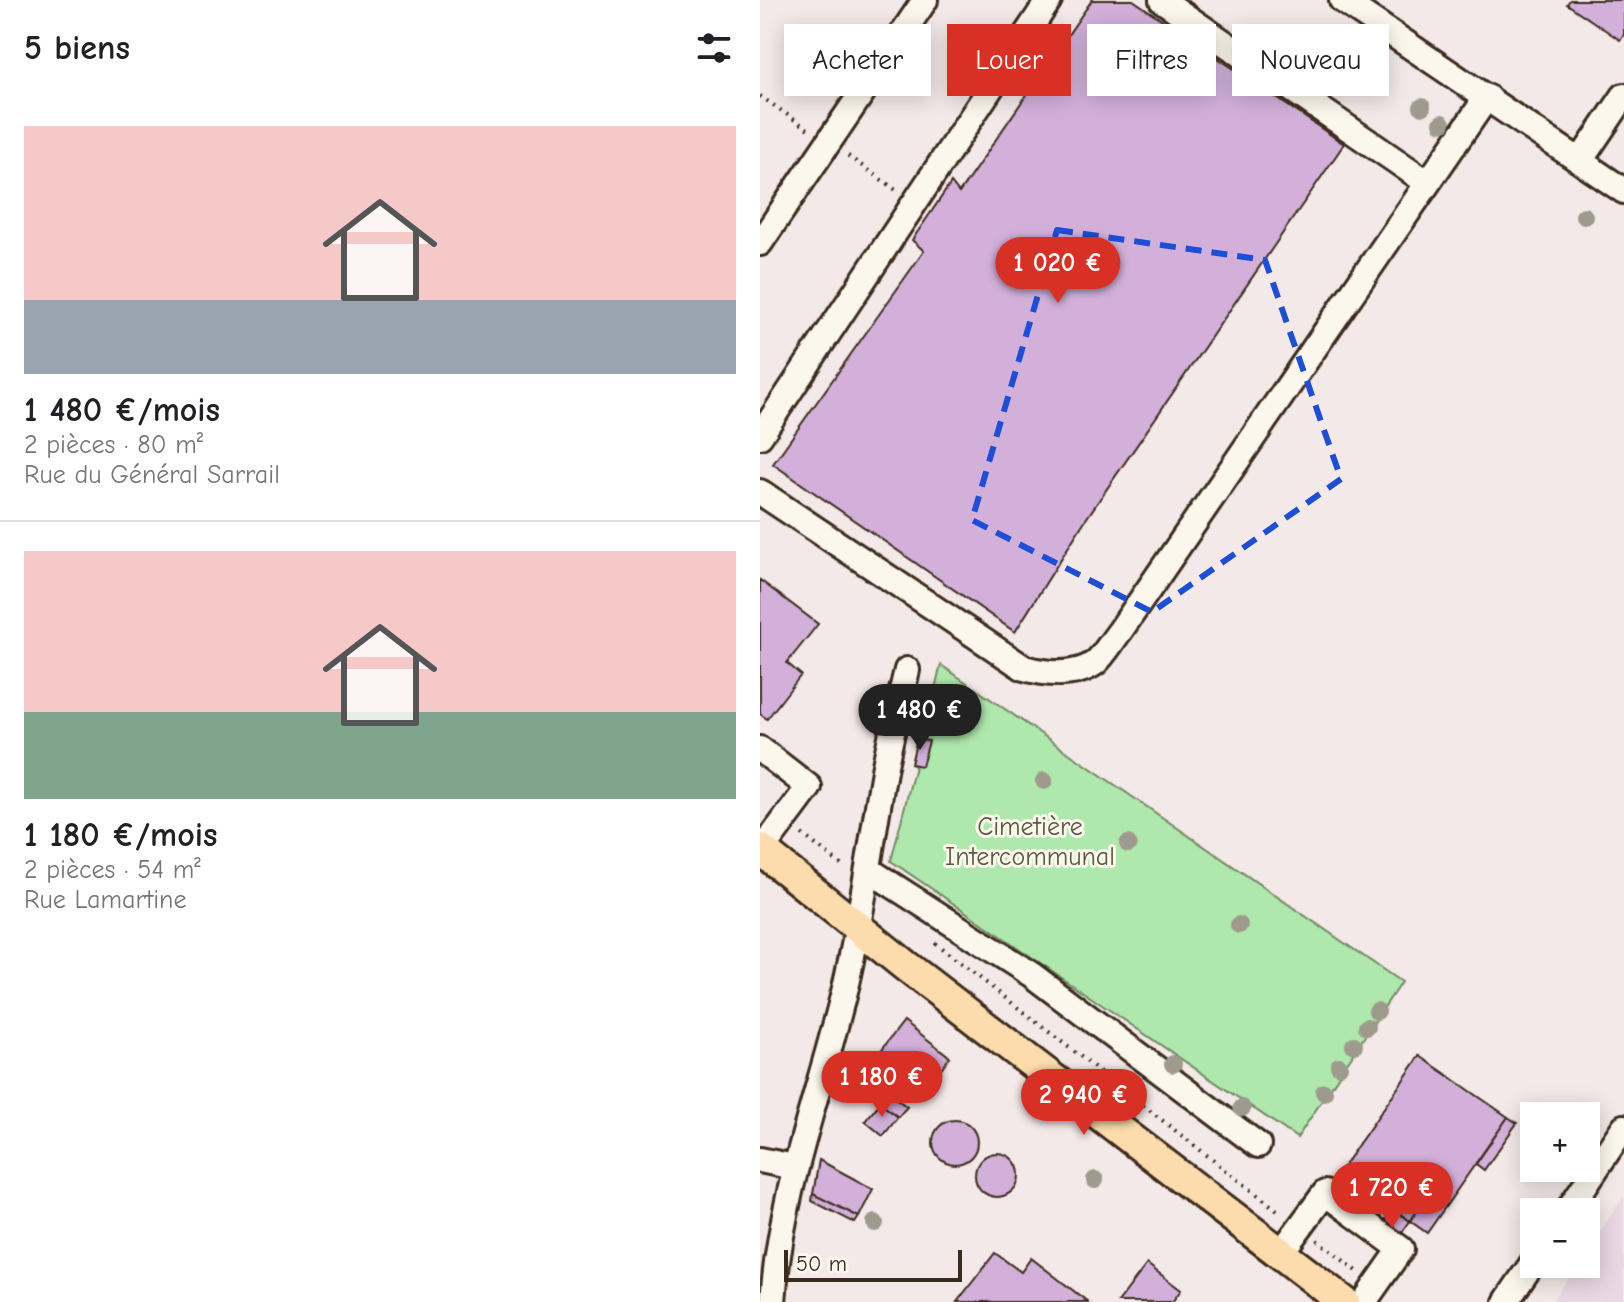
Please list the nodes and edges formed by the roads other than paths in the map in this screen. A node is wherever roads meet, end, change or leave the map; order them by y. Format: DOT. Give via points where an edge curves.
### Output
graph roads {
  1 [pos="925,0"];
  2 [pos="1049,0"];
  3 [pos="1162,0"];
  4 [pos="1342,0"];
  5 [pos="1624,96"];
  6 [pos="1487,97"];
  7 [pos="1580,161"];
  8 [pos="1428,183"];
  9 [pos="1624,191"];
  10 [pos="760,243"];
  11 [pos="760,436"];
  12 [pos="760,492"];
  13 [pos="907,670"];
  14 [pos="760,749"];
  15 [pos="761,850"];
  16 [pos="868,877"];
  17 [pos="858,928"];
  18 [pos="1624,1127"];
  19 [pos="1258,1145"];
  20 [pos="760,1160"];
  21 [pos="794,1167"];
  22 [pos="1576,1198"];
  23 [pos="1280,1254"];
  24 [pos="1522,1278"];
  25 [pos="1370,1294"];
  26 [pos="773,1302"];
  27 [pos="1344,1302"];
  28 [pos="1506,1302"];
  1 -- 10 [label="street"];
  2 -- 11 [label="street"];
  3 -- 8 [label="street"];
  4 -- 6 [label="street"];
  5 -- 7 [label="street"];
  6 -- 7 [label="street"];
  6 -- 8 [label="street"];
  7 -- 9 [label="street"];
  8 -- 12 [label="street" via="1094,663 1046,674 1024,668"];
  13 -- 16 [label="street"];
  14 -- 15 [label="street" via="809,787"];
  15 -- 17 [label="main road"];
  16 -- 17 [label="street"];
  16 -- 19 [label="street" via="1032,975"];
  17 -- 21 [label="street"];
  17 -- 23 [label="main road"];
  18 -- 22 [label="street"];
  20 -- 21 [label="street"];
  21 -- 26 [label="street"];
  23 -- 25 [label="street" via="1325,1193 1401,1249"];
  23 -- 27 [label="main road"];
  24 -- 28 [label="street"];
}
